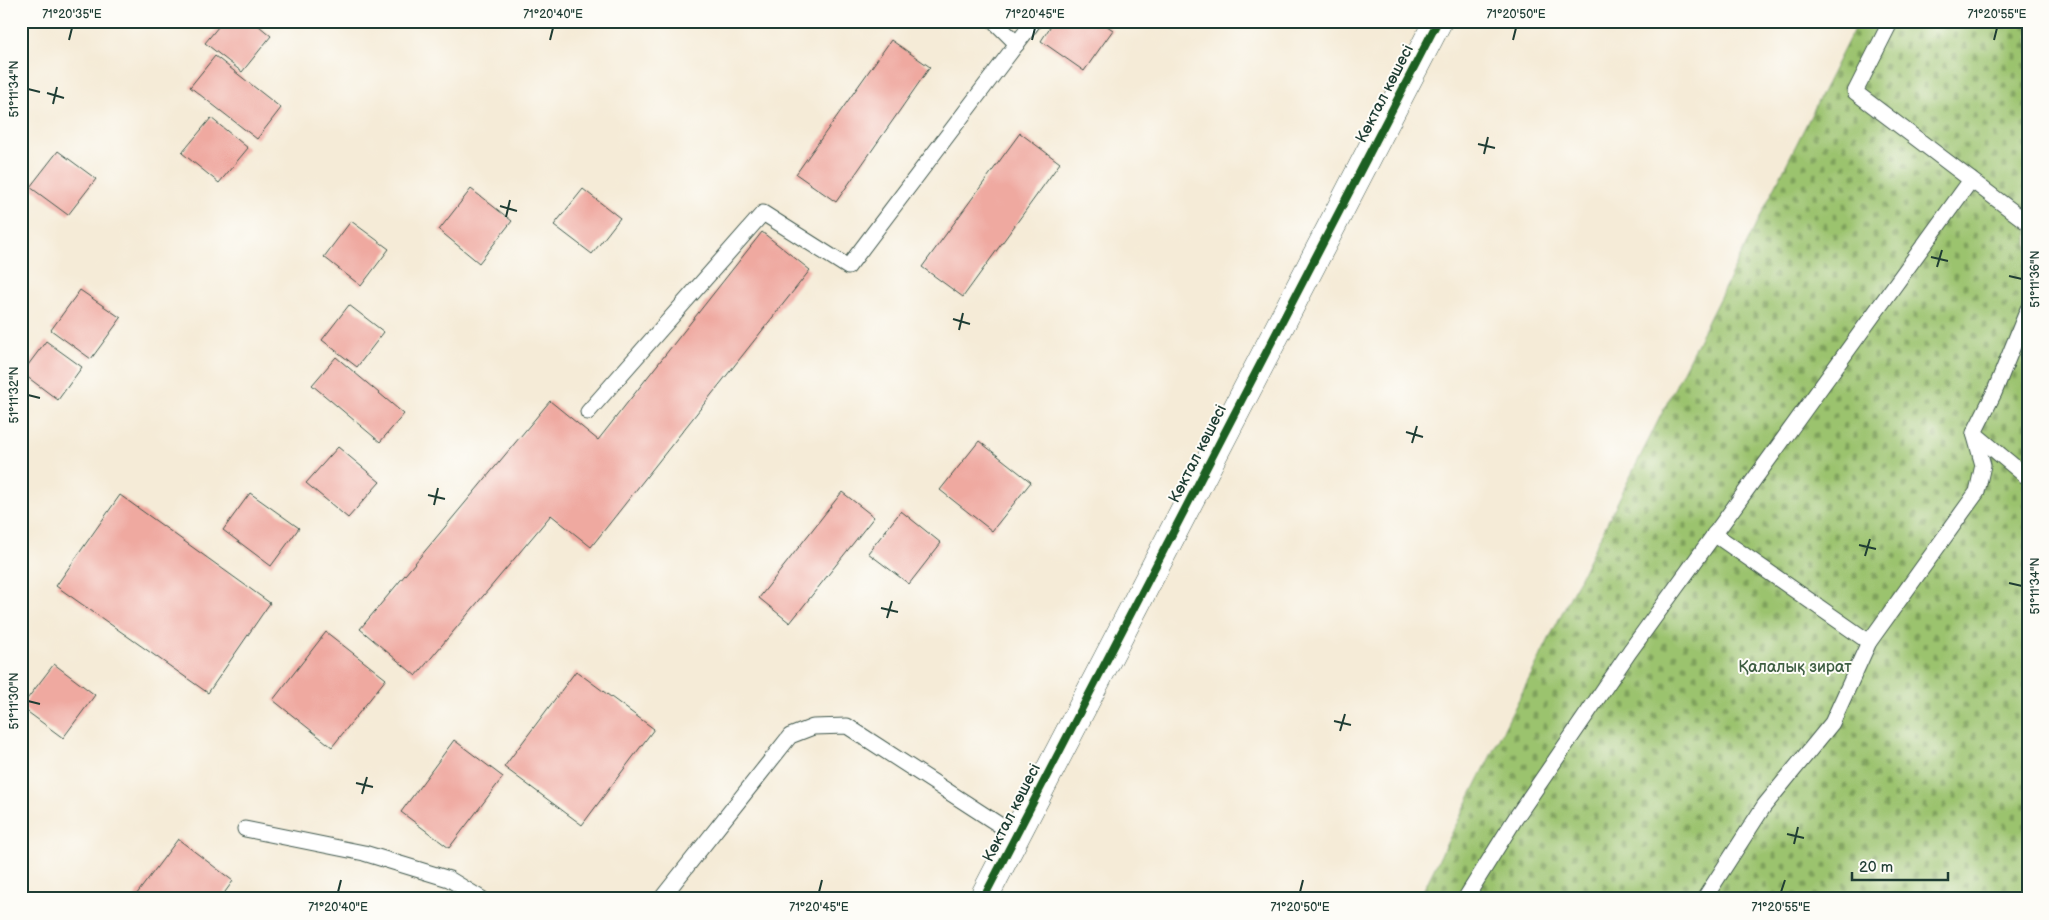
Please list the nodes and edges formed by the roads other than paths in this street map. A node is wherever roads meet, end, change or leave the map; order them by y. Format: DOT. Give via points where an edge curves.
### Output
graph roads {
  1 [pos="994,21"];
  2 [pos="1034,21"];
  3 [pos="1438,21"];
  4 [pos="1891,21"];
  5 [pos="1017,44"];
  6 [pos="1971,180"];
  7 [pos="2028,223"];
  8 [pos="2028,309"];
  9 [pos="588,412"];
  10 [pos="1974,433"];
  11 [pos="2028,478"];
  12 [pos="1714,534"];
  13 [pos="1869,642"];
  14 [pos="245,829"];
  15 [pos="1015,836"];
  16 [pos="482,899"];
  17 [pos="661,899"];
  18 [pos="983,899"];
  19 [pos="1465,899"];
  20 [pos="1704,899"];
  1 -- 5 [label="lane"];
  2 -- 5 [label="lane"];
  3 -- 15 [label="street, Көктал көшесі"];
  4 -- 6 [label="lane" via="1855,92"];
  5 -- 9 [label="lane" via="848,267 763,213"];
  6 -- 7 [label="lane"];
  6 -- 12 [label="lane"];
  8 -- 10 [label="lane"];
  10 -- 11 [label="lane"];
  10 -- 13 [label="lane" via="1983,465 1976,492"];
  12 -- 13 [label="lane"];
  12 -- 19 [label="lane" via="1520,811"];
  13 -- 20 [label="lane" via="1832,723 1764,806"];
  14 -- 16 [label="lane" via="364,853 449,879"];
  15 -- 17 [label="lane" via="847,726 813,727 790,736"];
  15 -- 18 [label="street, Көктал көшесі"];
}
